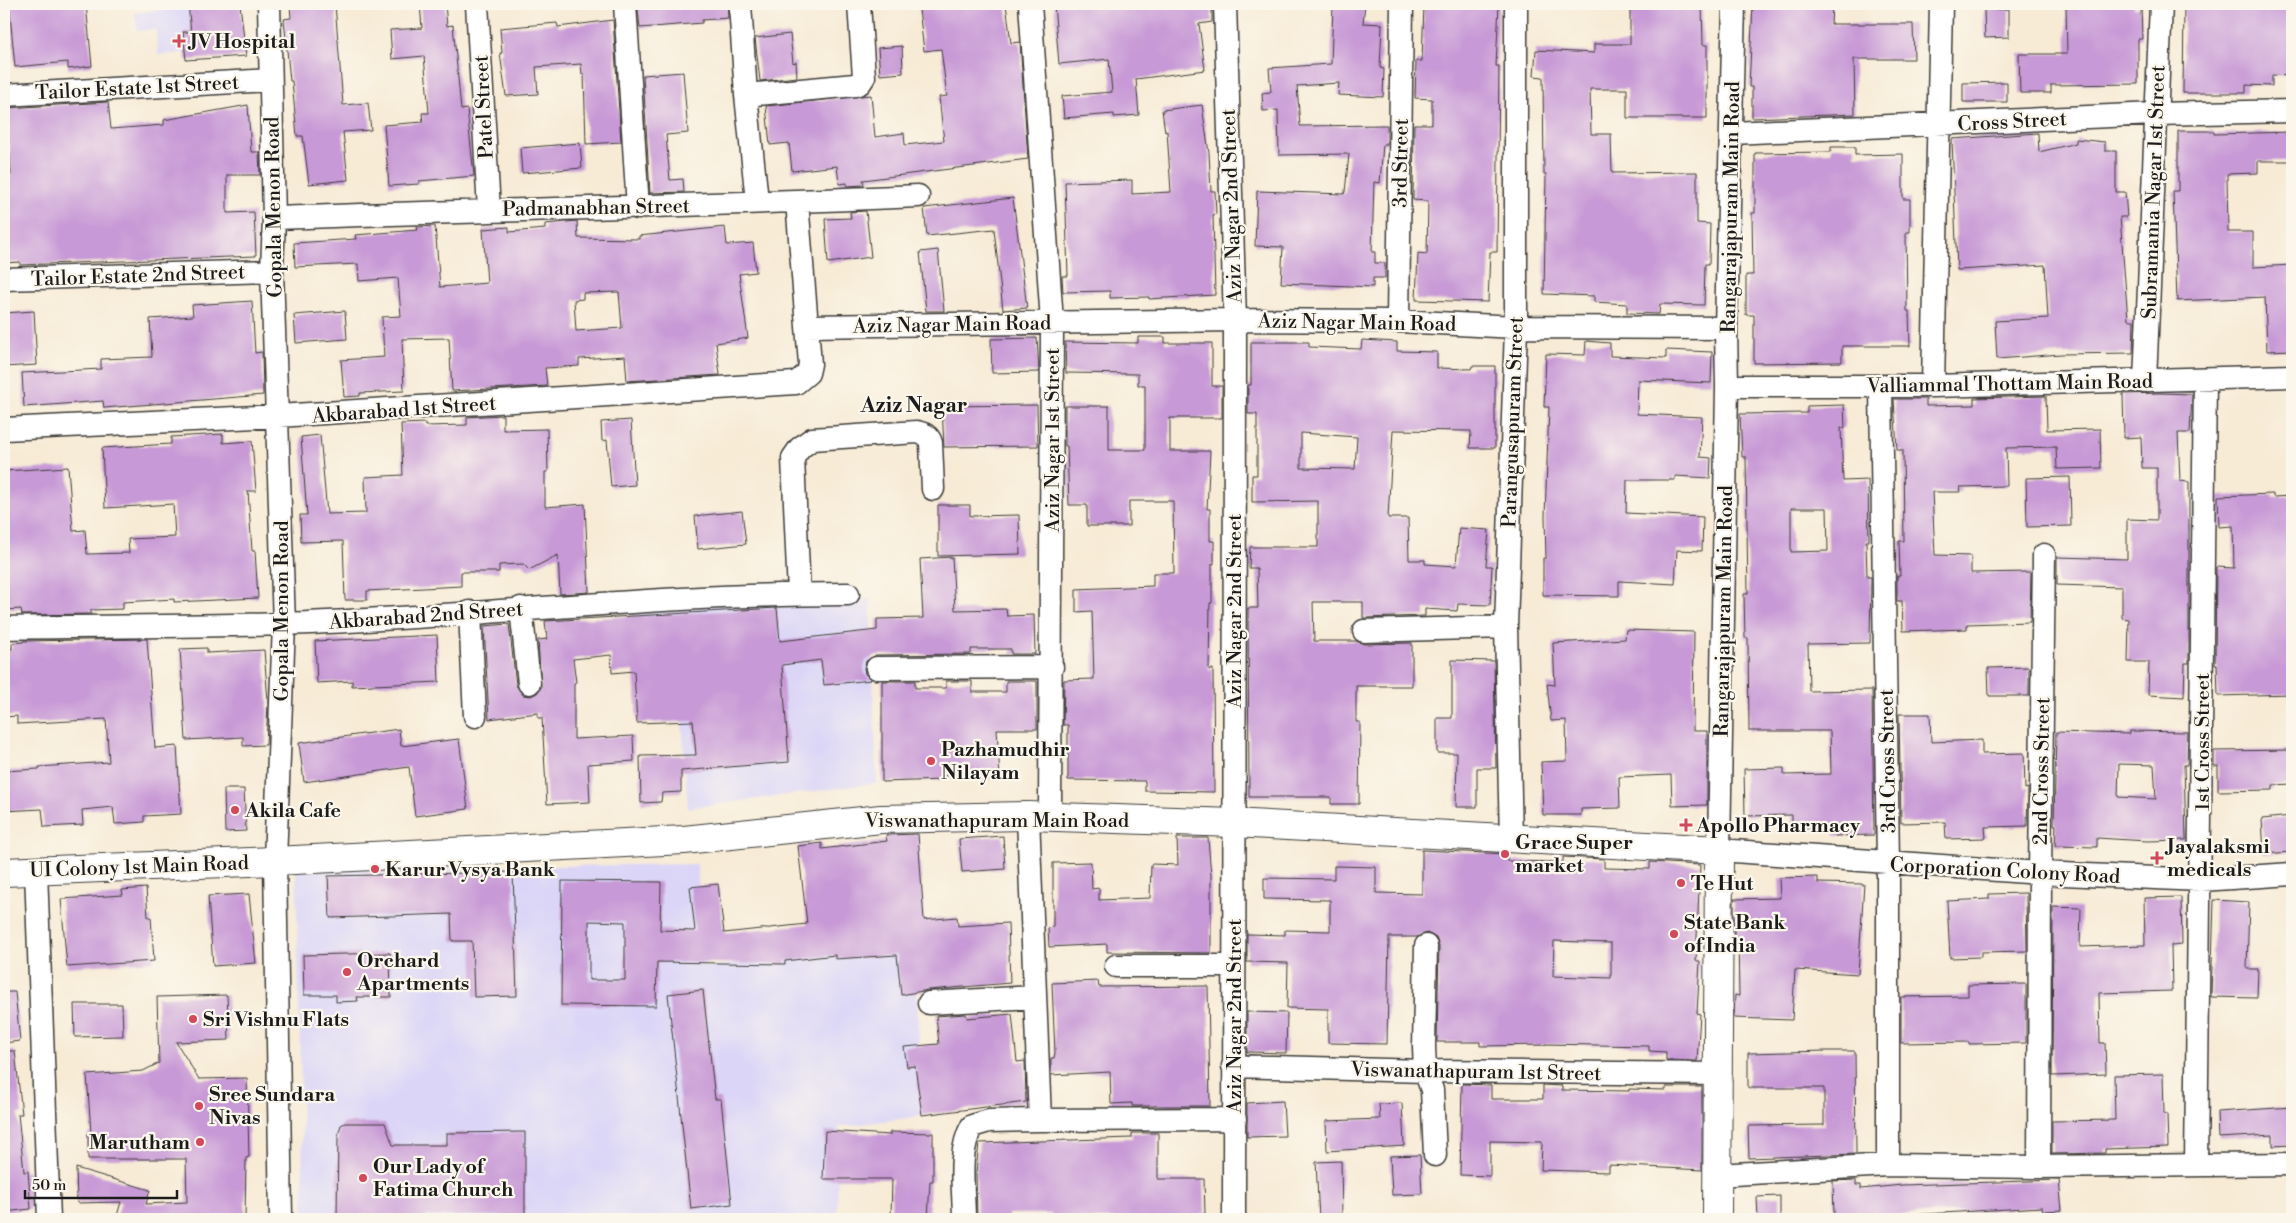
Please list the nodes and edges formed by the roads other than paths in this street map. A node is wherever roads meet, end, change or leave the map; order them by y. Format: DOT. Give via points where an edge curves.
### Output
graph roads {
  1 [pos="269,4"];
  2 [pos="477,4"];
  3 [pos="625,4"];
  4 [pos="740,4"];
  5 [pos="859,4"];
  6 [pos="1030,4"];
  7 [pos="1225,4"];
  8 [pos="1402,4"];
  9 [pos="1516,4"];
  10 [pos="1734,4"];
  11 [pos="1941,4"];
  12 [pos="2161,4"];
  13 [pos="270,80"];
  14 [pos="4,95"];
  15 [pos="746,95"];
  16 [pos="2292,111"];
  17 [pos="2155,114"];
  18 [pos="1938,125"];
  19 [pos="1732,133"];
  20 [pos="918,196"];
  21 [pos="757,201"];
  22 [pos="797,201"];
  23 [pos="638,208"];
  24 [pos="489,210"];
  25 [pos="274,218"];
  26 [pos="272,271"];
  27 [pos="4,279"];
  28 [pos="1235,320"];
  29 [pos="1052,322"];
  30 [pos="1398,322"];
  31 [pos="807,326"];
  32 [pos="1516,327"];
  33 [pos="1726,328"];
  34 [pos="2292,376"];
  35 [pos="2205,380"];
  36 [pos="2145,381"];
  37 [pos="1727,386"];
  38 [pos="1881,386"];
  39 [pos="1933,386"];
  40 [pos="278,416"];
  41 [pos="4,429"];
  42 [pos="933,490"];
  43 [pos="2044,555"];
  44 [pos="800,594"];
  45 [pos="848,594"];
  46 [pos="521,608"];
  47 [pos="470,612"];
  48 [pos="284,624"];
  49 [pos="1506,627"];
  50 [pos="4,628"];
  51 [pos="1364,631"];
  52 [pos="1052,667"];
  53 [pos="877,668"];
  54 [pos="529,684"];
  55 [pos="475,716"];
  56 [pos="1039,816"];
  57 [pos="1234,823"];
  58 [pos="1511,839"];
  59 [pos="1719,850"];
  60 [pos="275,861"];
  61 [pos="1888,863"];
  62 [pos="36,871"];
  63 [pos="4,872"];
  64 [pos="2040,873"];
  65 [pos="2292,874"];
  66 [pos="2201,880"];
  67 [pos="1426,946"];
  68 [pos="1116,966"];
  69 [pos="1234,966"];
  70 [pos="1034,997"];
  71 [pos="929,1003"];
  72 [pos="1233,1066"];
  73 [pos="1425,1071"];
  74 [pos="1719,1074"];
  75 [pos="1234,1119"];
  76 [pos="1040,1120"];
  77 [pos="1435,1155"];
  78 [pos="2292,1164"];
  79 [pos="1888,1165"];
  80 [pos="2196,1165"];
  81 [pos="2039,1167"];
  82 [pos="1716,1175"];
  83 [pos="49,1219"];
  84 [pos="281,1219"];
  85 [pos="964,1219"];
  86 [pos="1234,1219"];
  87 [pos="1717,1219"];
  1 -- 13 [label="street, Gopala Menon Road"];
  2 -- 24 [label="street, Patel Street"];
  3 -- 23 [label="street"];
  4 -- 15 [label="street"];
  5 -- 15 [label="street" via="864,77 860,83"];
  6 -- 29 [label="street, Aziz Nagar 1st Street"];
  7 -- 28 [label="street, Aziz Nagar 2nd Street"];
  8 -- 30 [label="street, 3rd Street"];
  9 -- 32 [label="street, Parangusapuram Street"];
  10 -- 19 [label="street, Rangarajapuram Main Road"];
  11 -- 18 [label="street"];
  12 -- 17 [label="street, Subramania Nagar 1st Street"];
  13 -- 14 [label="street, Tailor Estate 1st Street"];
  13 -- 25 [label="street, Gopala Menon Road"];
  15 -- 21 [label="street"];
  16 -- 17 [label="street, Cross Street"];
  17 -- 18 [label="street, Cross Street"];
  17 -- 36 [label="street, Subramania Nagar 1st Street"];
  18 -- 19 [label="street, Cross Street"];
  18 -- 39 [label="street"];
  19 -- 33 [label="street, Rangarajapuram Main Road"];
  20 -- 22 [label="street, Padmanabhan Street"];
  21 -- 22 [label="street, Padmanabhan Street"];
  21 -- 23 [label="street, Padmanabhan Street"];
  22 -- 31 [label="street"];
  23 -- 24 [label="street, Padmanabhan Street"];
  24 -- 25 [label="street, Padmanabhan Street"];
  25 -- 26 [label="street, Gopala Menon Road"];
  26 -- 27 [label="street, Tailor Estate 2nd Street"];
  26 -- 40 [label="street, Gopala Menon Road"];
  28 -- 29 [label="street, Aziz Nagar Main Road"];
  28 -- 30 [label="street, Aziz Nagar Main Road"];
  28 -- 57 [label="street, Aziz Nagar 2nd Street"];
  29 -- 31 [label="street, Aziz Nagar Main Road"];
  29 -- 52 [label="street, Aziz Nagar 1st Street"];
  30 -- 32 [label="street, Aziz Nagar Main Road"];
  31 -- 40 [label="street, Akbarabad 1st Street" via="808,373 803,379 787,385"];
  32 -- 33 [label="street, Aziz Nagar Main Road"];
  32 -- 49 [label="street, Parangusapuram Street"];
  33 -- 37 [label="street, Rangarajapuram Main Road"];
  34 -- 35 [label="street, Valliammal Thottam Main Road"];
  35 -- 36 [label="street, Valliammal Thottam Main Road"];
  35 -- 66 [label="street, 1st Cross Street"];
  36 -- 39 [label="street, Valliammal Thottam Main Road"];
  37 -- 38 [label="street, Valliammal Thottam Main Road"];
  37 -- 59 [label="street, Rangarajapuram Main Road"];
  38 -- 39 [label="street, Valliammal Thottam Main Road"];
  38 -- 61 [label="street, 3rd Cross Street"];
  40 -- 41 [label="street, Akbarabad 1st Street"];
  40 -- 48 [label="street, Gopala Menon Road"];
  42 -- 44 [label="street" via="932,443 924,434 812,439 800,448 793,458"];
  43 -- 64 [label="street, 2nd Cross Street"];
  44 -- 45 [label="street, Akbarabad 2nd Street"];
  44 -- 46 [label="street, Akbarabad 2nd Street"];
  46 -- 47 [label="street, Akbarabad 2nd Street"];
  46 -- 54 [label="street"];
  47 -- 48 [label="street, Akbarabad 2nd Street"];
  47 -- 55 [label="street"];
  48 -- 50 [label="street, Akbarabad 2nd Street"];
  48 -- 60 [label="street, Gopala Menon Road"];
  49 -- 51 [label="street"];
  49 -- 58 [label="street, Parangusapuram Street"];
  52 -- 53 [label="street"];
  52 -- 56 [label="street, Aziz Nagar 1st Street"];
  56 -- 57 [label="main road, Viswanathapuram Main Road"];
  56 -- 60 [label="main road, Viswanathapuram Main Road" via="880,818 684,840"];
  56 -- 70 [label="street, Aziz Nagar 1st Street"];
  57 -- 58 [label="main road, Viswanathapuram Main Road"];
  57 -- 69 [label="street, Aziz Nagar 2nd Street"];
  58 -- 59 [label="main road, Viswanathapuram Main Road"];
  59 -- 61 [label="street, Corporation Colony Road"];
  59 -- 74 [label="main road, Rangarajapuram Main Road"];
  60 -- 62 [label="main road, UI Colony 1st Main Road"];
  60 -- 84 [label="street, Gopala Menon Road"];
  61 -- 64 [label="street, Corporation Colony Road"];
  61 -- 79 [label="street, 3rd Cross Street"];
  62 -- 63 [label="main road, UI Colony 1st Main Road"];
  62 -- 83 [label="street"];
  64 -- 66 [label="street, Corporation Colony Road"];
  64 -- 81 [label="street, 2nd Cross Street"];
  65 -- 66 [label="street, Corporation Colony Road"];
  66 -- 80 [label="street, 1st Cross Street"];
  67 -- 73 [label="street"];
  68 -- 69 [label="street"];
  69 -- 72 [label="street, Aziz Nagar 2nd Street"];
  70 -- 71 [label="street"];
  70 -- 76 [label="street, Aziz Nagar 1st Street"];
  72 -- 73 [label="street, Viswanathapuram 1st Street"];
  72 -- 75 [label="street, Aziz Nagar 2nd Street"];
  73 -- 74 [label="street, Viswanathapuram 1st Street"];
  73 -- 77 [label="street" via="1432,1090"];
  74 -- 82 [label="main road, Rangarajapuram Main Road"];
  75 -- 76 [label="street"];
  75 -- 86 [label="street, Aziz Nagar 2nd Street"];
  76 -- 85 [label="street" via="989,1121 972,1126 966,1136 964,1151"];
  78 -- 80 [label="street"];
  79 -- 81 [label="street"];
  79 -- 82 [label="street"];
  80 -- 81 [label="street"];
  82 -- 87 [label="main road, Rangarajapuram Main Road"];
}
